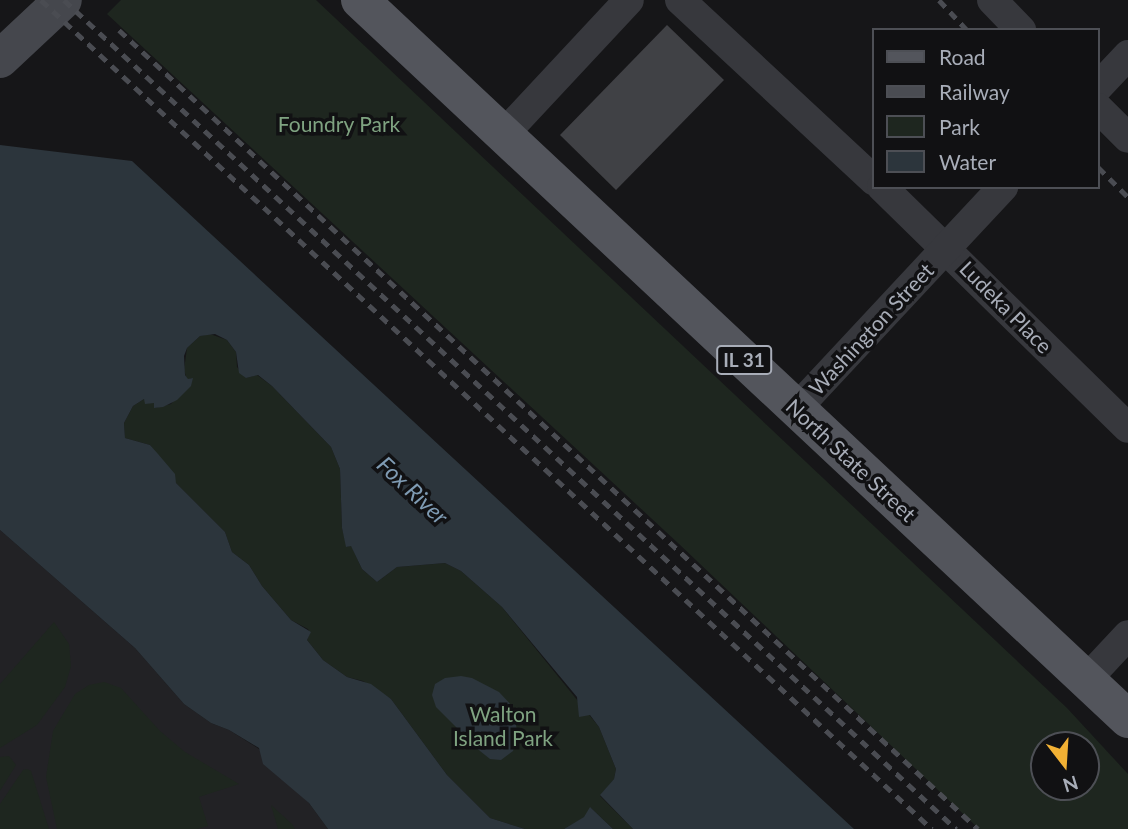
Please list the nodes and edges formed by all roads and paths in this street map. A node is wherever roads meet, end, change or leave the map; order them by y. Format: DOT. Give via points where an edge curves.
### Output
graph roads {
  1 [pos="63,0"];
  2 [pos="360,0"];
  3 [pos="629,0"];
  4 [pos="680,0"];
  5 [pos="992,0"];
  6 [pos="1019,28"];
  7 [pos="1128,55"];
  8 [pos="0,59"];
  9 [pos="1100,85"];
  10 [pos="1100,110"];
  11 [pos="504,134"];
  12 [pos="1128,138"];
  13 [pos="872,178"];
  14 [pos="884,189"];
  15 [pos="1001,189"];
  16 [pos="947,248"];
  17 [pos="796,409"];
  18 [pos="1128,428"];
  19 [pos="1128,635"];
  20 [pos="1087,679"];
  21 [pos="1128,719"];
  1 -- 8 [label="main road"];
  2 -- 11 [label="main road, North State Street / IL 31"];
  3 -- 11 [label="street"];
  4 -- 13 [label="street"];
  5 -- 6 [label="street"];
  7 -- 9 [label="street"];
  10 -- 12 [label="street"];
  11 -- 17 [label="main road, North State Street / IL 31"];
  14 -- 16 [label="street, Ludeka Place"];
  15 -- 16 [label="street, Washington Street"];
  16 -- 17 [label="street, Washington Street"];
  16 -- 18 [label="street, Ludeka Place"];
  17 -- 20 [label="main road, North State Street / IL 31"];
  19 -- 20 [label="street"];
  20 -- 21 [label="main road, North State Street / IL 31"];
}
